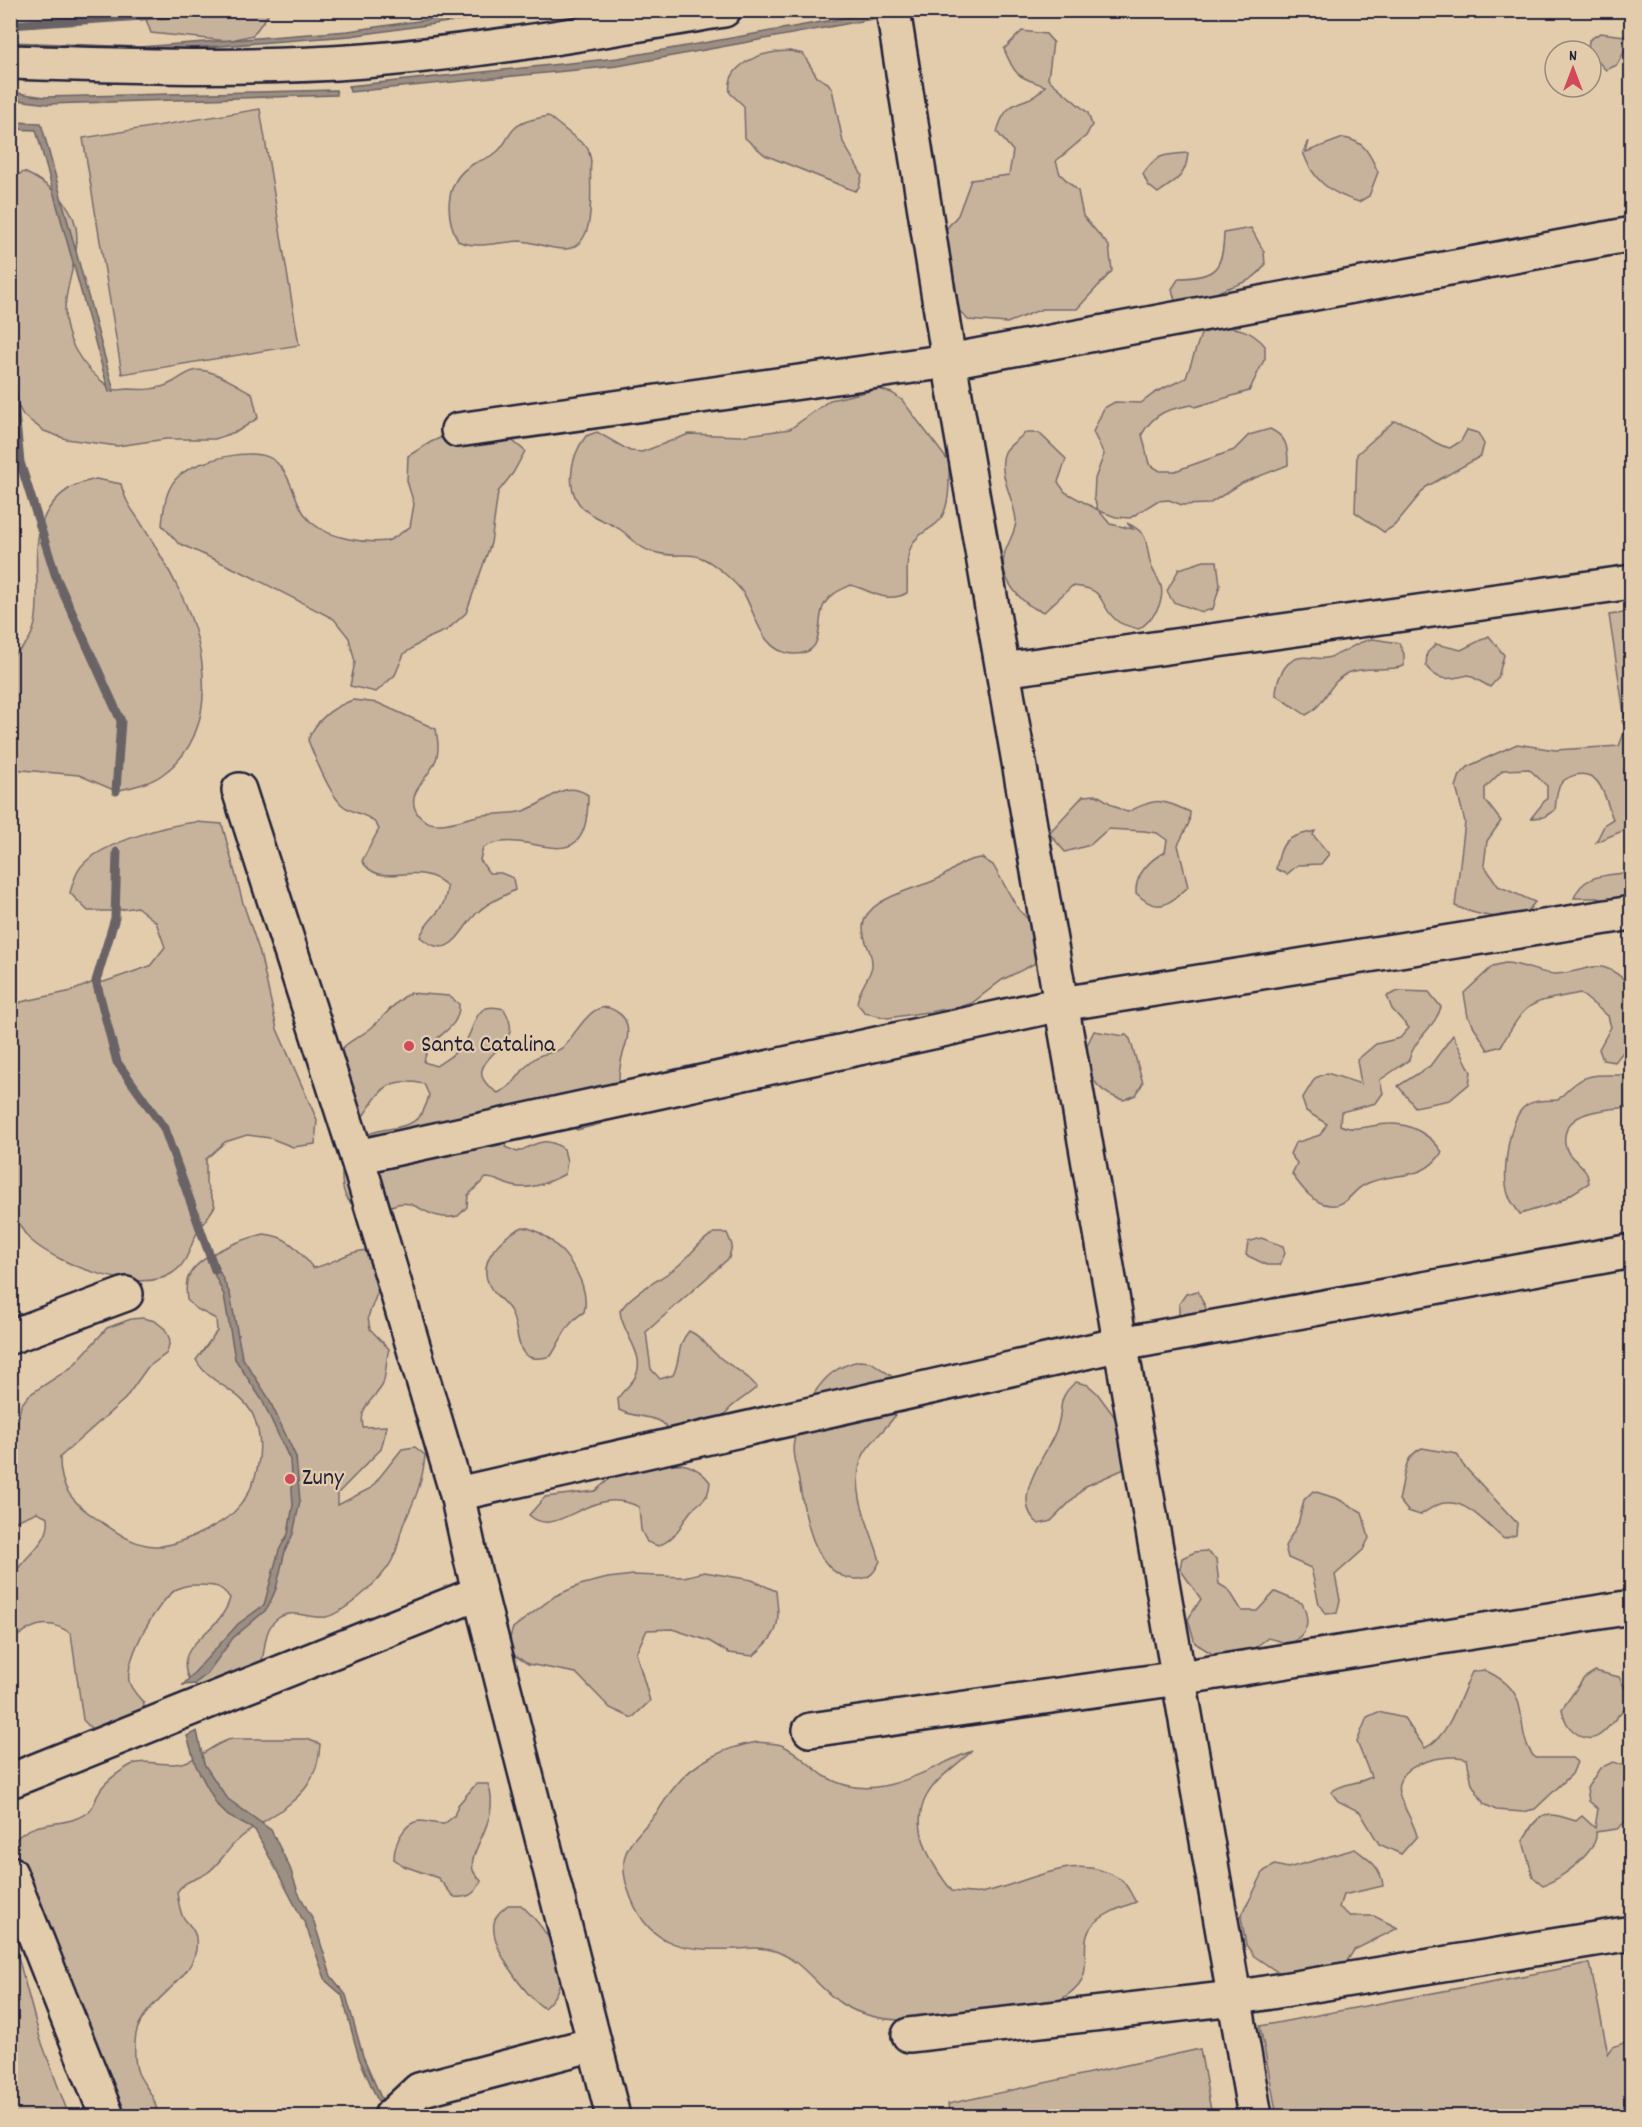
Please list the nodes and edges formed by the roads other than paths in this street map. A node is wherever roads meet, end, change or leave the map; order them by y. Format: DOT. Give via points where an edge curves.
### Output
graph roads {
  1 [pos="724,10"];
  2 [pos="893,10"];
  3 [pos="10,62"];
  4 [pos="1632,234"];
  5 [pos="949,361"];
  6 [pos="458,430"];
  7 [pos="1632,582"];
  8 [pos="1003,670"];
  9 [pos="239,790"];
  10 [pos="1632,913"];
  11 [pos="1061,1004"];
  12 [pos="357,1157"];
  13 [pos="1632,1251"];
  14 [pos="126,1294"];
  15 [pos="10,1337"];
  16 [pos="1121,1344"];
  17 [pos="457,1494"];
  18 [pos="479,1593"];
  19 [pos="1632,1607"];
  20 [pos="1179,1678"];
  21 [pos="810,1730"];
  22 [pos="10,1781"];
  23 [pos="10,1873"];
  24 [pos="1632,1933"];
  25 [pos="1234,1998"];
  26 [pos="909,2035"];
  27 [pos="594,2044"];
  28 [pos="398,2114"];
  29 [pos="107,2116"];
  30 [pos="613,2116"];
  31 [pos="1255,2116"];
  1 -- 3 [label="street" via="515,44 365,60 155,67"];
  2 -- 5 [label="street"];
  4 -- 5 [label="street"];
  5 -- 6 [label="street"];
  5 -- 8 [label="street"];
  7 -- 8 [label="street"];
  8 -- 11 [label="street"];
  9 -- 12 [label="street"];
  10 -- 11 [label="street"];
  11 -- 12 [label="street"];
  11 -- 16 [label="street"];
  12 -- 17 [label="street"];
  13 -- 16 [label="street"];
  14 -- 15 [label="street"];
  16 -- 17 [label="street"];
  16 -- 20 [label="street"];
  17 -- 18 [label="street"];
  18 -- 22 [label="street"];
  18 -- 27 [label="street"];
  19 -- 20 [label="street"];
  20 -- 21 [label="street"];
  20 -- 25 [label="street"];
  23 -- 29 [label="street"];
  24 -- 25 [label="street"];
  25 -- 26 [label="street"];
  25 -- 31 [label="street"];
  27 -- 28 [label="street" via="419,2090"];
  27 -- 30 [label="street"];
}
